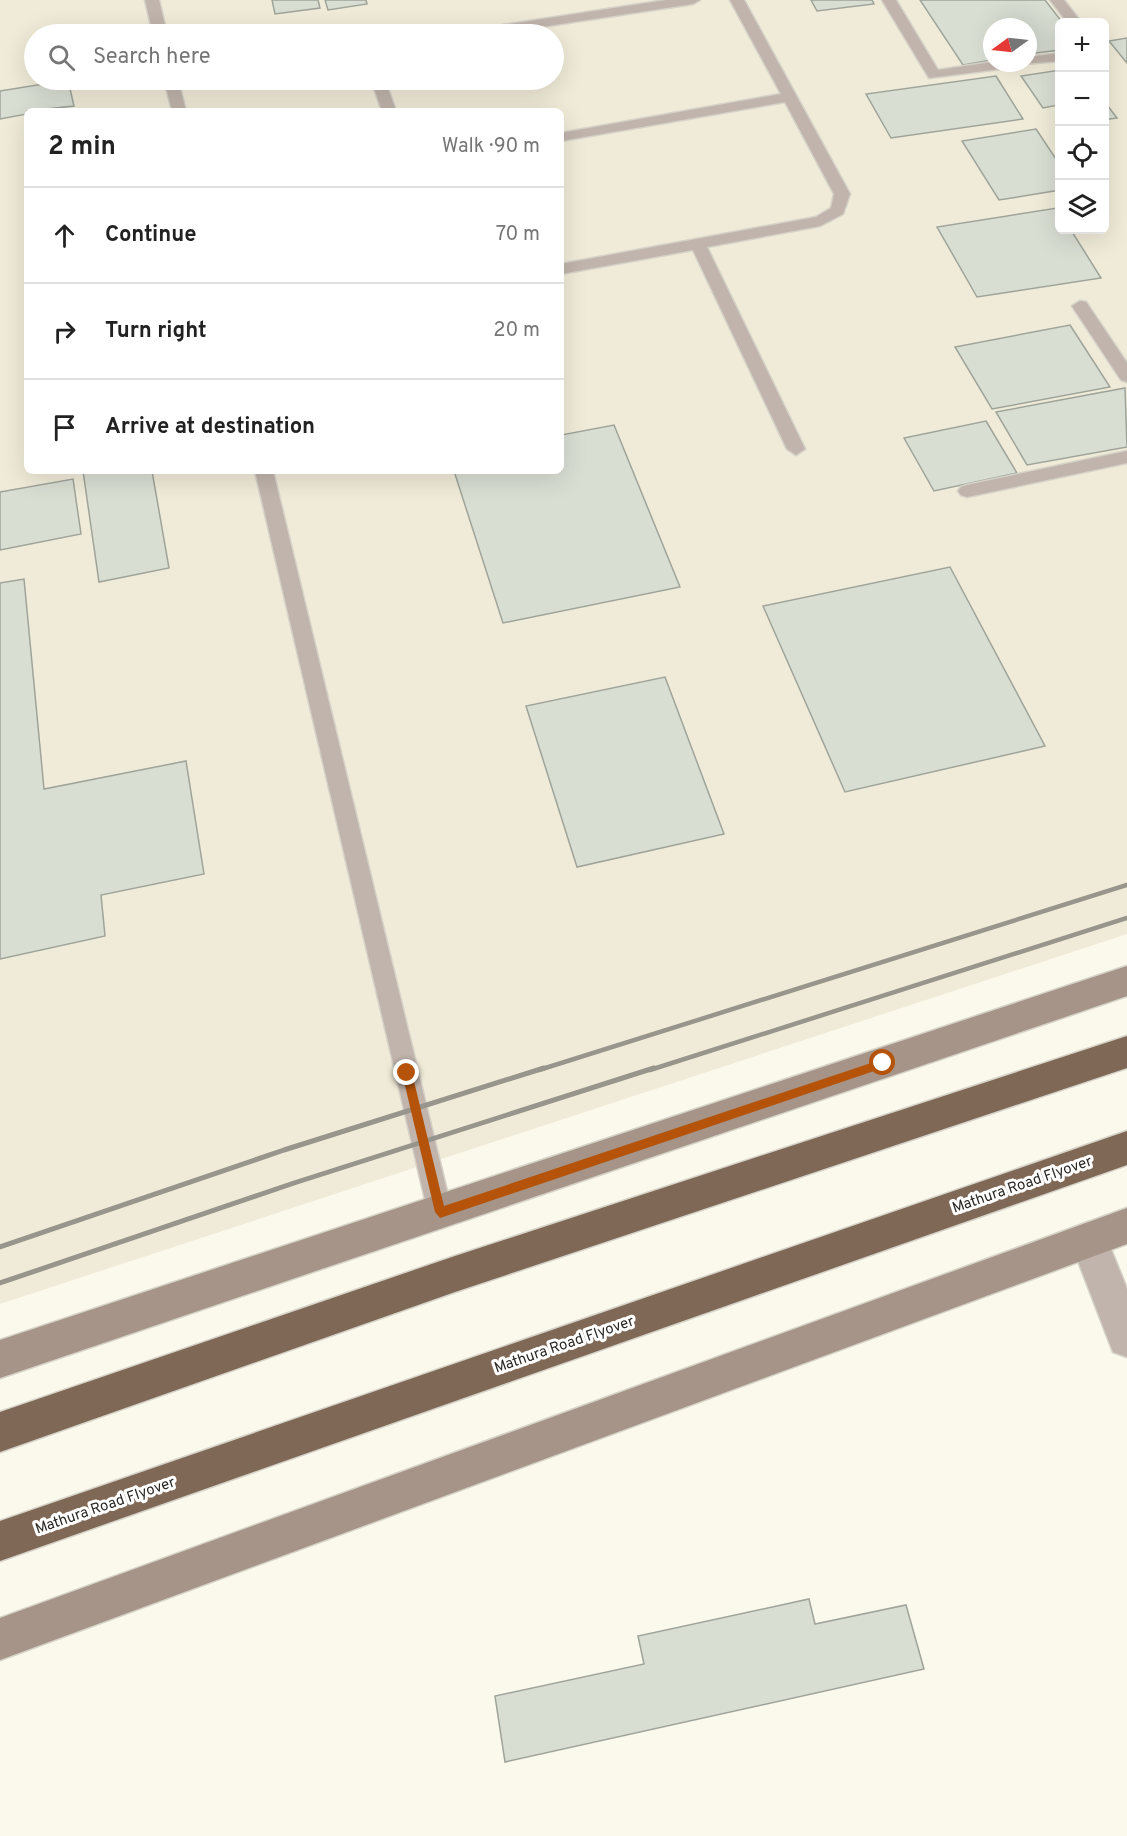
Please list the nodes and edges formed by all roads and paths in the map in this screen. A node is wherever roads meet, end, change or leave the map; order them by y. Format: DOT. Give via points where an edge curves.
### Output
graph roads {
  1 [pos="152,0"];
  2 [pos="693,0"];
  3 [pos="737,0"];
  4 [pos="889,0"];
  5 [pos="1057,0"];
  6 [pos="1071,18"];
  7 [pos="158,24"];
  8 [pos="536,24"];
  9 [pos="1055,58"];
  10 [pos="1037,60"];
  11 [pos="983,68"];
  12 [pos="176,90"];
  13 [pos="382,90"];
  14 [pos="790,97"];
  15 [pos="179,108"];
  16 [pos="388,108"];
  17 [pos="564,136"];
  18 [pos="698,244"];
  19 [pos="564,268"];
  20 [pos="1080,306"];
  21 [pos="1127,376"];
  22 [pos="796,449"];
  23 [pos="1127,457"];
  24 [pos="265,474"];
  25 [pos="967,491"];
  26 [pos="1127,981"];
  27 [pos="1127,1052"];
  28 [pos="1127,1148"];
  29 [pos="440,1212"];
  30 [pos="1127,1226"];
  31 [pos="1089,1240"];
  32 [pos="1127,1338"];
  33 [pos="0,1359"];
  34 [pos="0,1432"];
  35 [pos="0,1541"];
  36 [pos="0,1639"];
  1 -- 7 [label="lane"];
  2 -- 8 [label="lane"];
  3 -- 14 [label="lane"];
  4 -- 11 [label="lane" via="934,75"];
  5 -- 6 [label="lane"];
  9 -- 10 [label="lane"];
  12 -- 15 [label="lane"];
  13 -- 16 [label="lane"];
  14 -- 17 [label="lane"];
  14 -- 18 [label="lane" via="842,194 838,211 820,221"];
  18 -- 19 [label="lane"];
  18 -- 22 [label="lane"];
  20 -- 21 [label="lane"];
  23 -- 25 [label="lane"];
  24 -- 29 [label="lane"];
  26 -- 29 [label="main road"];
  27 -- 34 [label="highway" via="455,1274"];
  28 -- 35 [label="highway, Mathura Road Flyover"];
  29 -- 33 [label="main road"];
  30 -- 31 [label="main road"];
  31 -- 32 [label="street"];
  31 -- 36 [label="main road"];
}
